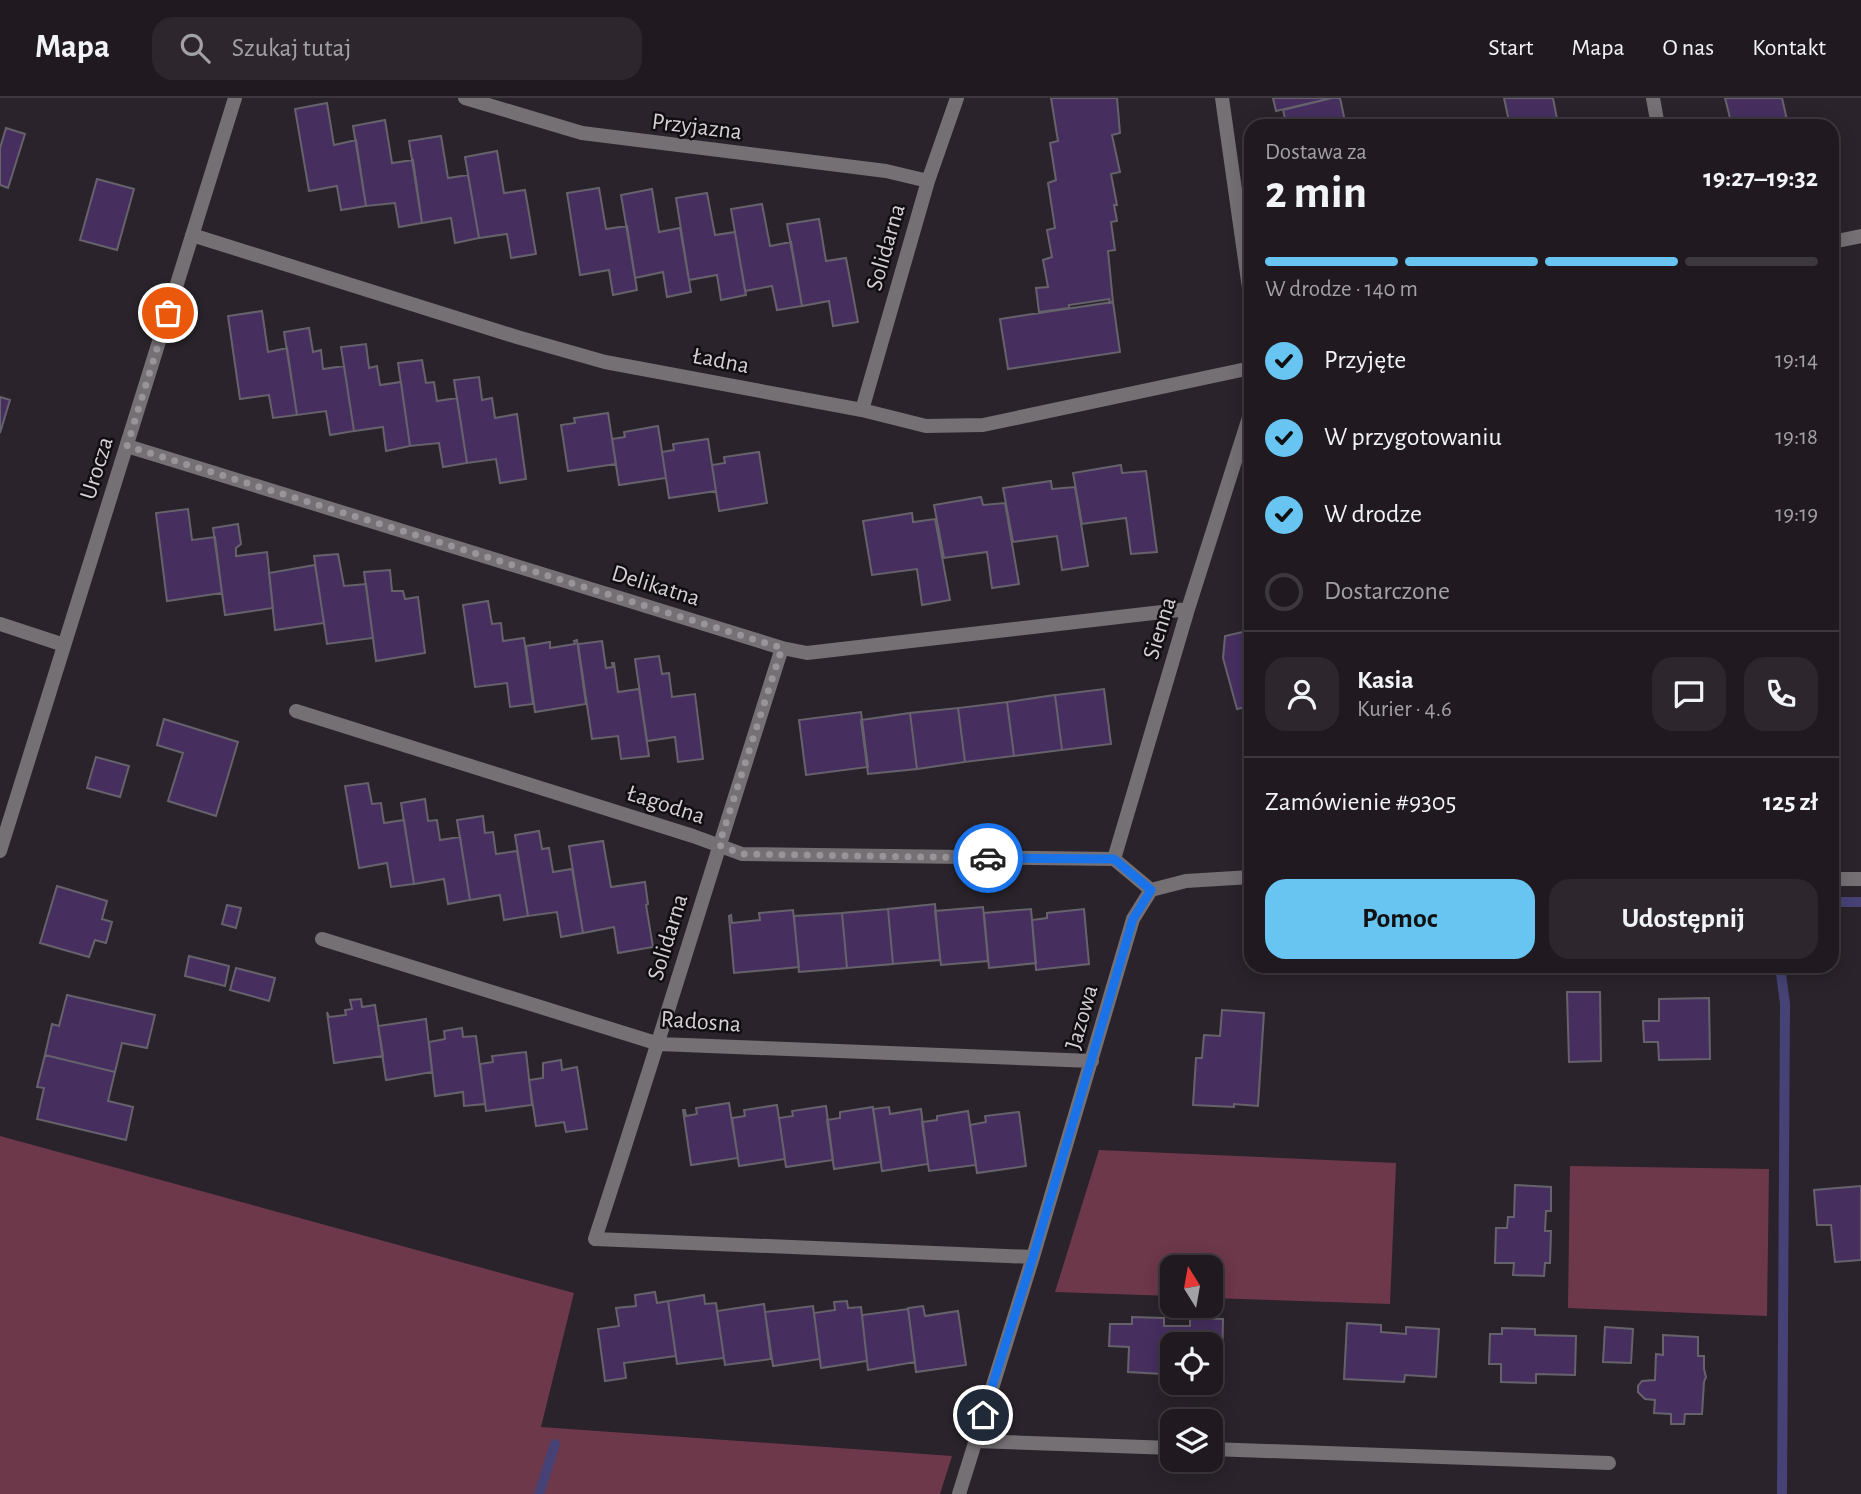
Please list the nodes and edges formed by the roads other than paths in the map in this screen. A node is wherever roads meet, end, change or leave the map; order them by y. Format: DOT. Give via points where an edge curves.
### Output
graph roads {
  1 [pos="235,98"];
  2 [pos="465,98"];
  3 [pos="957,98"];
  4 [pos="1222,98"];
  5 [pos="1653,98"];
  6 [pos="1657,119"];
  7 [pos="928,181"];
  8 [pos="192,235"];
  9 [pos="1861,236"];
  10 [pos="1839,241"];
  11 [pos="1244,253"];
  12 [pos="1244,369"];
  13 [pos="862,410"];
  14 [pos="1244,433"];
  15 [pos="127,446"];
  16 [pos="1188,610"];
  17 [pos="0,624"];
  18 [pos="64,645"];
  19 [pos="782,648"];
  20 [pos="296,711"];
  21 [pos="719,845"];
  22 [pos="0,851"];
  23 [pos="1114,859"];
  24 [pos="1244,877"];
  25 [pos="1839,879"];
  26 [pos="1861,879"];
  27 [pos="1151,890"];
  28 [pos="322,939"];
  29 [pos="659,1044"];
  30 [pos="1092,1061"];
  31 [pos="1033,1257"];
  32 [pos="975,1441"];
  33 [pos="1160,1448"];
  34 [pos="1223,1449"];
  35 [pos="1609,1463"];
  36 [pos="959,1494"];
  1 -- 8 [label="street, Urocza"];
  2 -- 7 [label="street, Przyjazna" via="582,133 886,171"];
  3 -- 7 [label="street, Solidarna"];
  4 -- 11 [label="street"];
  5 -- 6 [label="street"];
  7 -- 13 [label="street, Solidarna"];
  8 -- 13 [label="street, Ładna" via="605,362"];
  8 -- 15 [label="street, Urocza"];
  9 -- 10 [label="street"];
  12 -- 13 [label="street, Ładna" via="983,425 926,426"];
  14 -- 16 [label="street, Sienna"];
  15 -- 18 [label="street, Urocza"];
  15 -- 19 [label="street, Delikatna"];
  16 -- 19 [label="street, Delikatna" via="807,653"];
  16 -- 23 [label="street, Sienna"];
  17 -- 18 [label="street"];
  18 -- 22 [label="street, Urocza"];
  19 -- 21 [label="street, Solidarna"];
  20 -- 21 [label="street, Łagodna"];
  21 -- 23 [label="street, Łagodna" via="742,854"];
  21 -- 29 [label="street, Solidarna"];
  23 -- 27 [label="street"];
  24 -- 27 [label="street" via="1186,881"];
  25 -- 26 [label="street"];
  27 -- 30 [label="street, Jazowa" via="1133,919"];
  28 -- 29 [label="street, Radosna"];
  29 -- 30 [label="street, Radosna"];
  29 -- 31 [label="street, Solidarna" via="595,1239"];
  30 -- 31 [label="street, Jazowa"];
  31 -- 32 [label="street, Jazowa"];
  32 -- 33 [label="street"];
  32 -- 36 [label="street, Jazowa"];
  34 -- 35 [label="street"];
}
